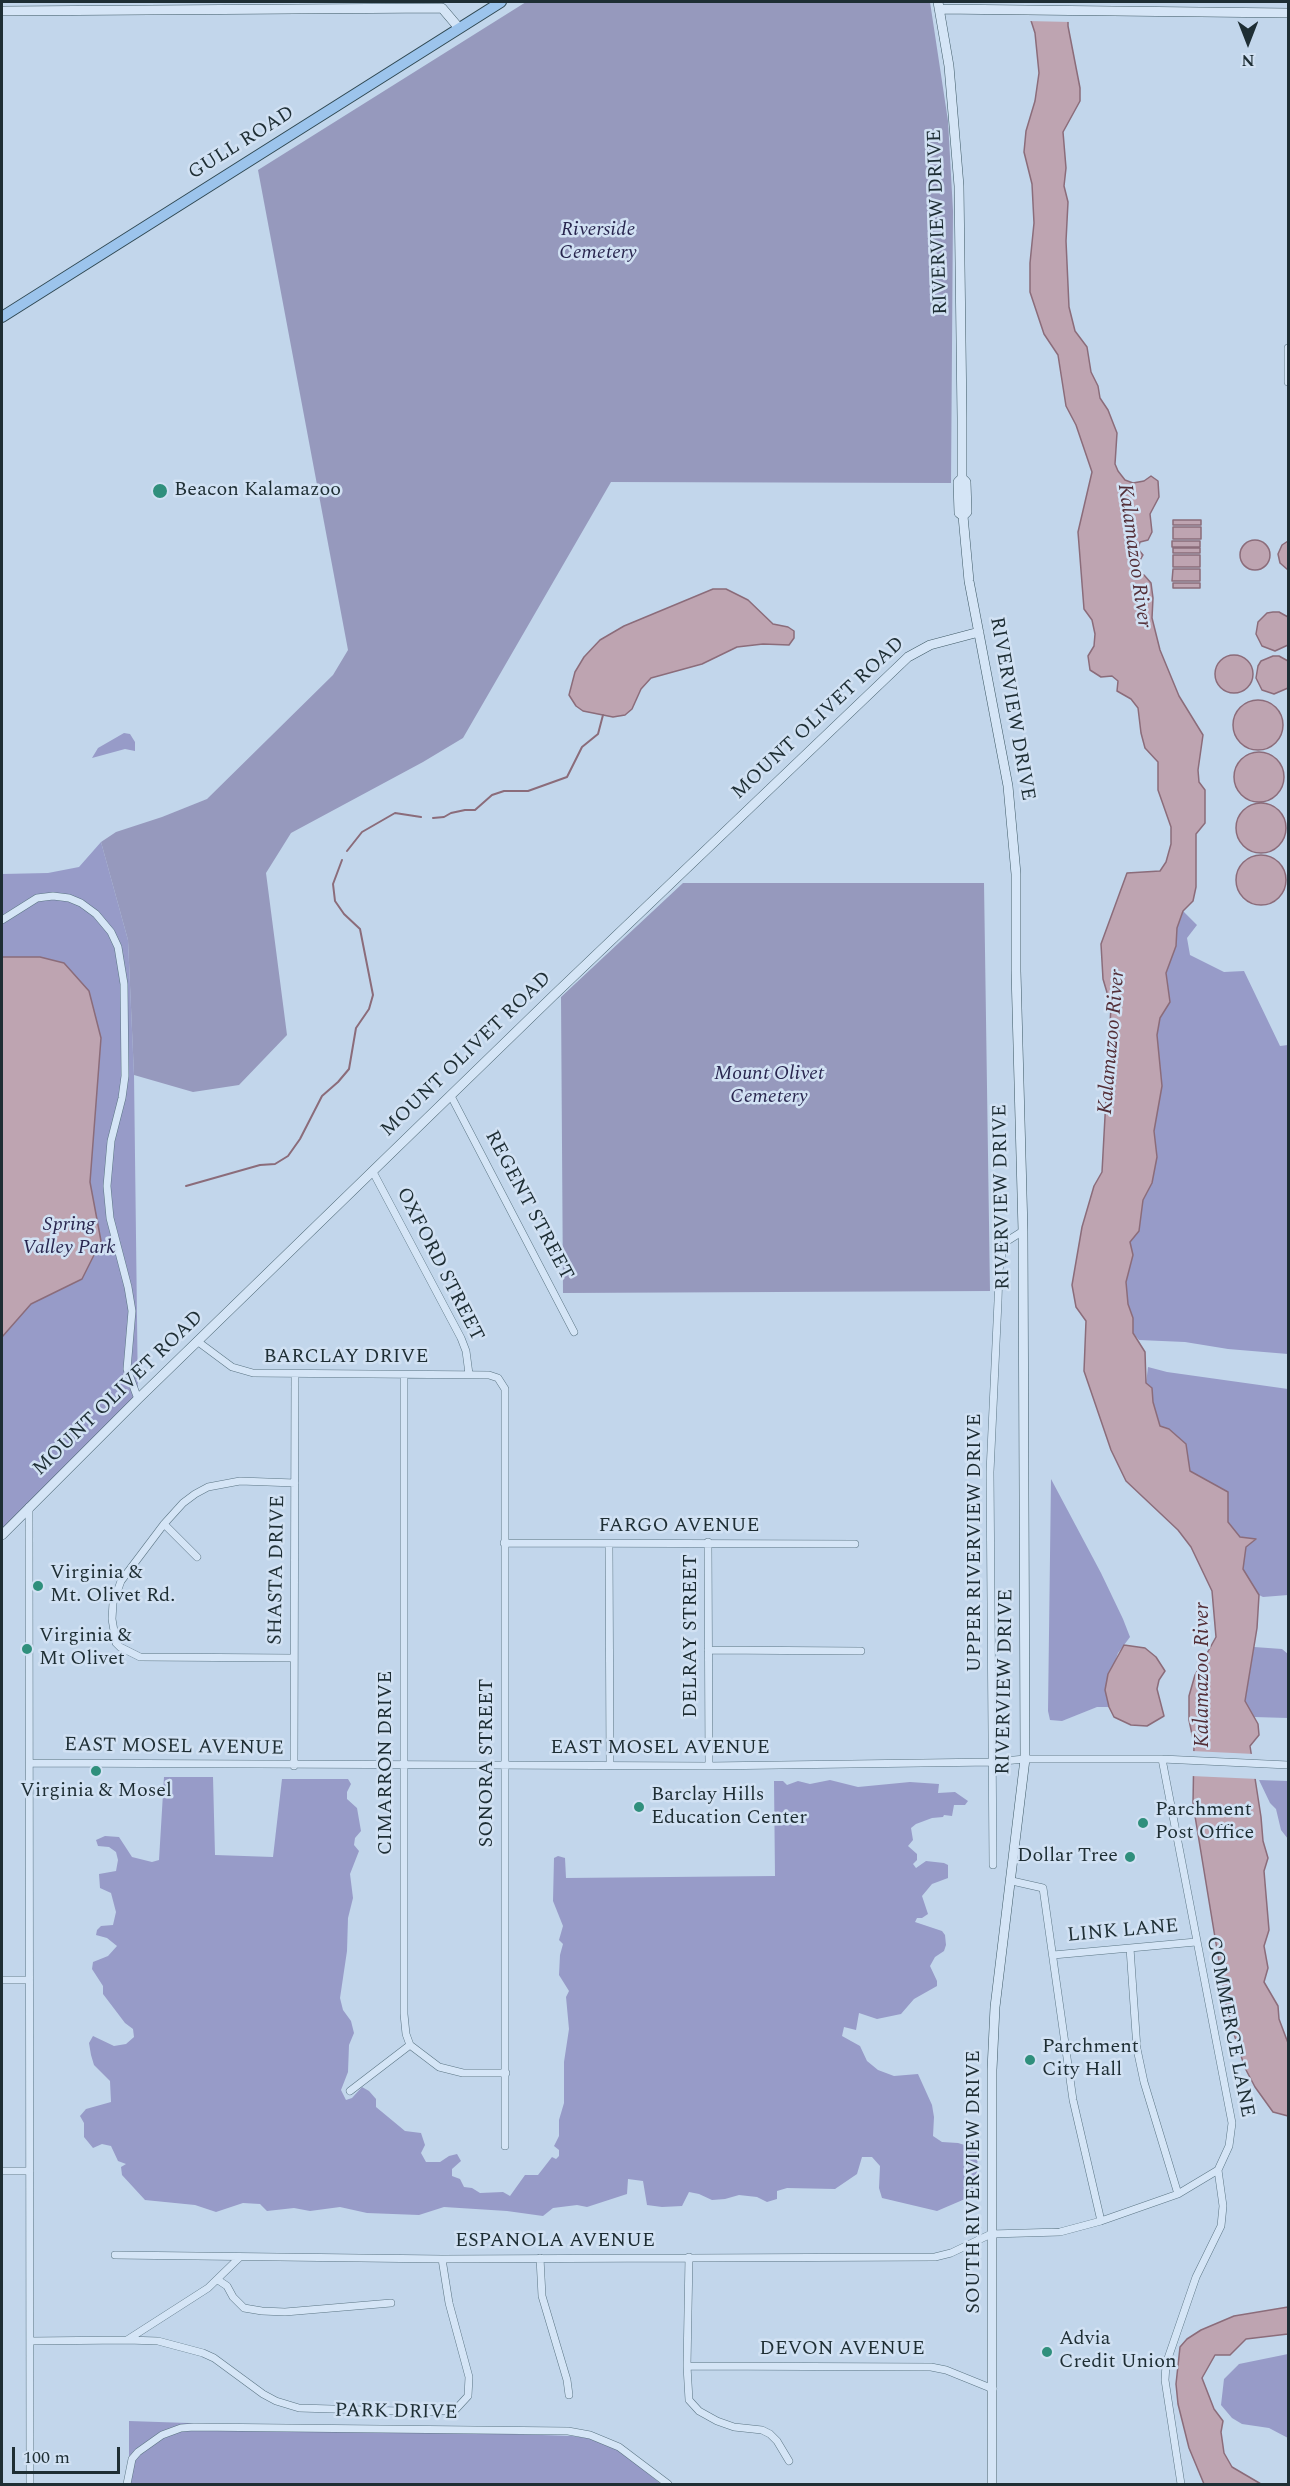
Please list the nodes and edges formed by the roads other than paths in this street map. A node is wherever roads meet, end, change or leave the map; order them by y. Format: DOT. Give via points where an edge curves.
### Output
graph roads {
  1 [pos="501,2"];
  2 [pos="442,5"];
  3 [pos="938,5"];
  4 [pos="200,6"];
  5 [pos="2,11"];
  6 [pos="1288,13"];
  7 [pos="459,28"];
  8 [pos="2,317"];
  9 [pos="1288,348"];
  10 [pos="1288,382"];
  11 [pos="979,632"];
  12 [pos="2,920"];
  13 [pos="451,1096"];
  14 [pos="373,1172"];
  15 [pos="1023,1230"];
  16 [pos="574,1332"];
  17 [pos="197,1341"];
  18 [pos="469,1374"];
  19 [pos="295,1375"];
  20 [pos="404,1376"];
  21 [pos="501,1381"];
  22 [pos="138,1399"];
  23 [pos="295,1483"];
  24 [pos="29,1507"];
  25 [pos="164,1524"];
  26 [pos="2,1535"];
  27 [pos="708,1542"];
  28 [pos="504,1543"];
  29 [pos="609,1544"];
  30 [pos="855,1544"];
  31 [pos="197,1557"];
  32 [pos="708,1650"];
  33 [pos="861,1651"];
  34 [pos="293,1658"];
  35 [pos="1025,1759"];
  36 [pos="1162,1759"];
  37 [pos="993,1762"];
  38 [pos="31,1763"];
  39 [pos="505,1765"];
  40 [pos="1288,1765"];
  41 [pos="294,1766"];
  42 [pos="404,1766"];
  43 [pos="610,1766"];
  44 [pos="710,1766"];
  45 [pos="993,1865"];
  46 [pos="1012,1881"];
  47 [pos="1196,1942"];
  48 [pos="1130,1948"];
  49 [pos="1053,1955"];
  50 [pos="2,1980"];
  51 [pos="29,1980"];
  52 [pos="410,2045"];
  53 [pos="506,2073"];
  54 [pos="350,2091"];
  55 [pos="505,2146"];
  56 [pos="1218,2170"];
  57 [pos="2,2171"];
  58 [pos="30,2171"];
  59 [pos="1178,2194"];
  60 [pos="1101,2221"];
  61 [pos="991,2234"];
  62 [pos="115,2255"];
  63 [pos="240,2257"];
  64 [pos="689,2257"];
  65 [pos="540,2258"];
  66 [pos="442,2259"];
  67 [pos="218,2280"];
  68 [pos="391,2303"];
  69 [pos="127,2340"];
  70 [pos="30,2341"];
  71 [pos="687,2366"];
  72 [pos="993,2389"];
  73 [pos="569,2395"];
  74 [pos="789,2461"];
  75 [pos="30,2484"];
  76 [pos="126,2484"];
  77 [pos="668,2484"];
  78 [pos="992,2484"];
  79 [pos="1181,2484"];
  1 -- 7 [label="main road, GULL ROAD"];
  2 -- 4 [label="street"];
  2 -- 7 [label="street"];
  3 -- 6 [label="street" via="1005,11"];
  3 -- 11 [label="street, RIVERVIEW DRIVE" via="950,77 959,186 962,478 966,482 967,502 963,516"];
  4 -- 5 [label="street"];
  7 -- 8 [label="main road, GULL ROAD"];
  9 -- 10 [label="street"];
  11 -- 13 [label="street, MOUNT OLIVET ROAD" via="930,645 908,657"];
  11 -- 15 [label="street, RIVERVIEW DRIVE" via="1003,751 1014,839"];
  12 -- 22 [label="street" via="38,898 69,898 96,914 118,947 124,984 124,1076 107,1186 110,1218 132,1311 127,1370"];
  13 -- 14 [label="street, MOUNT OLIVET ROAD"];
  13 -- 16 [label="street, REGENT STREET"];
  14 -- 17 [label="street, MOUNT OLIVET ROAD"];
  14 -- 18 [label="street, OXFORD STREET" via="461,1338"];
  15 -- 35 [label="street, RIVERVIEW DRIVE"];
  15 -- 37 [label="street, UPPER RIVERVIEW DRIVE" via="1004,1244 999,1280 990,1472"];
  17 -- 19 [label="street, BARCLAY DRIVE" via="232,1367 261,1374"];
  17 -- 22 [label="street, MOUNT OLIVET ROAD"];
  18 -- 20 [label="street, BARCLAY DRIVE"];
  18 -- 21 [label="street, BARCLAY DRIVE" via="494,1375"];
  19 -- 20 [label="street, BARCLAY DRIVE"];
  19 -- 23 [label="street, SHASTA DRIVE"];
  20 -- 42 [label="street, CIMARRON DRIVE"];
  21 -- 28 [label="street, SONORA STREET" via="506,1393"];
  22 -- 24 [label="street, MOUNT OLIVET ROAD"];
  23 -- 25 [label="street" via="240,1481 208,1488 183,1503"];
  23 -- 34 [label="street, SHASTA DRIVE"];
  24 -- 26 [label="street, MOUNT OLIVET ROAD"];
  24 -- 38 [label="street"];
  25 -- 31 [label="street"];
  25 -- 34 [label="street" via="117,1587 112,1619 120,1647 140,1657 154,1658"];
  27 -- 29 [label="street, FARGO AVENUE"];
  27 -- 30 [label="street, FARGO AVENUE"];
  27 -- 32 [label="street, DELRAY STREET"];
  28 -- 29 [label="street, FARGO AVENUE"];
  28 -- 39 [label="street, SONORA STREET"];
  29 -- 43 [label="street"];
  32 -- 33 [label="street"];
  32 -- 44 [label="street, DELRAY STREET"];
  34 -- 41 [label="street, SHASTA DRIVE"];
  35 -- 36 [label="street, EAST MOSEL AVENUE"];
  35 -- 37 [label="street, EAST MOSEL AVENUE"];
  35 -- 46 [label="street, RIVERVIEW DRIVE"];
  36 -- 40 [label="street, EAST MOSEL AVENUE"];
  36 -- 47 [label="street, COMMERCE LANE"];
  37 -- 44 [label="street, EAST MOSEL AVENUE"];
  37 -- 45 [label="street, UPPER RIVERVIEW DRIVE"];
  38 -- 41 [label="street, EAST MOSEL AVENUE"];
  38 -- 51 [label="street"];
  39 -- 42 [label="street, EAST MOSEL AVENUE"];
  39 -- 43 [label="street, EAST MOSEL AVENUE"];
  39 -- 53 [label="street, SONORA STREET"];
  41 -- 42 [label="street, EAST MOSEL AVENUE"];
  42 -- 52 [label="street, CIMARRON DRIVE" via="404,2014"];
  43 -- 44 [label="street, EAST MOSEL AVENUE"];
  46 -- 49 [label="street" via="1043,1888"];
  46 -- 61 [label="street, SOUTH RIVERVIEW DRIVE" via="993,2039"];
  47 -- 48 [label="street, LINK LANE"];
  47 -- 56 [label="street, COMMERCE LANE" via="1232,2123 1229,2146"];
  48 -- 49 [label="street, LINK LANE"];
  48 -- 59 [label="street" via="1137,2049"];
  49 -- 60 [label="street" via="1072,2100"];
  50 -- 51 [label="street"];
  51 -- 58 [label="street"];
  52 -- 53 [label="street" via="433,2064 451,2071"];
  52 -- 54 [label="street"];
  53 -- 55 [label="street, SONORA STREET"];
  56 -- 59 [label="street"];
  56 -- 79 [label="street" via="1223,2206 1221,2226 1196,2277 1166,2364 1168,2409"];
  57 -- 58 [label="street"];
  58 -- 70 [label="street"];
  59 -- 60 [label="street"];
  60 -- 61 [label="street" via="1049,2234"];
  61 -- 64 [label="street, ESPANOLA AVENUE" via="935,2257"];
  61 -- 72 [label="street, SOUTH RIVERVIEW DRIVE"];
  62 -- 63 [label="street, ESPANOLA AVENUE"];
  63 -- 66 [label="street, ESPANOLA AVENUE"];
  63 -- 67 [label="street"];
  64 -- 65 [label="street, ESPANOLA AVENUE"];
  64 -- 71 [label="street"];
  65 -- 66 [label="street, ESPANOLA AVENUE"];
  65 -- 73 [label="street" via="542,2296"];
  66 -- 69 [label="street" via="469,2377 468,2396 461,2406 447,2411 299,2408 263,2394 203,2353 158,2341"];
  67 -- 68 [label="street" via="244,2308 262,2311"];
  67 -- 69 [label="street"];
  69 -- 70 [label="street"];
  70 -- 75 [label="street"];
  71 -- 72 [label="street, DEVON AVENUE" via="932,2367"];
  71 -- 74 [label="street" via="692,2405 728,2426 770,2434"];
  72 -- 78 [label="street, SOUTH RIVERVIEW DRIVE"];
  76 -- 77 [label="street, PARK DRIVE" via="132,2459 138,2452 162,2434 181,2428 557,2430 581,2433 612,2444"];
}
